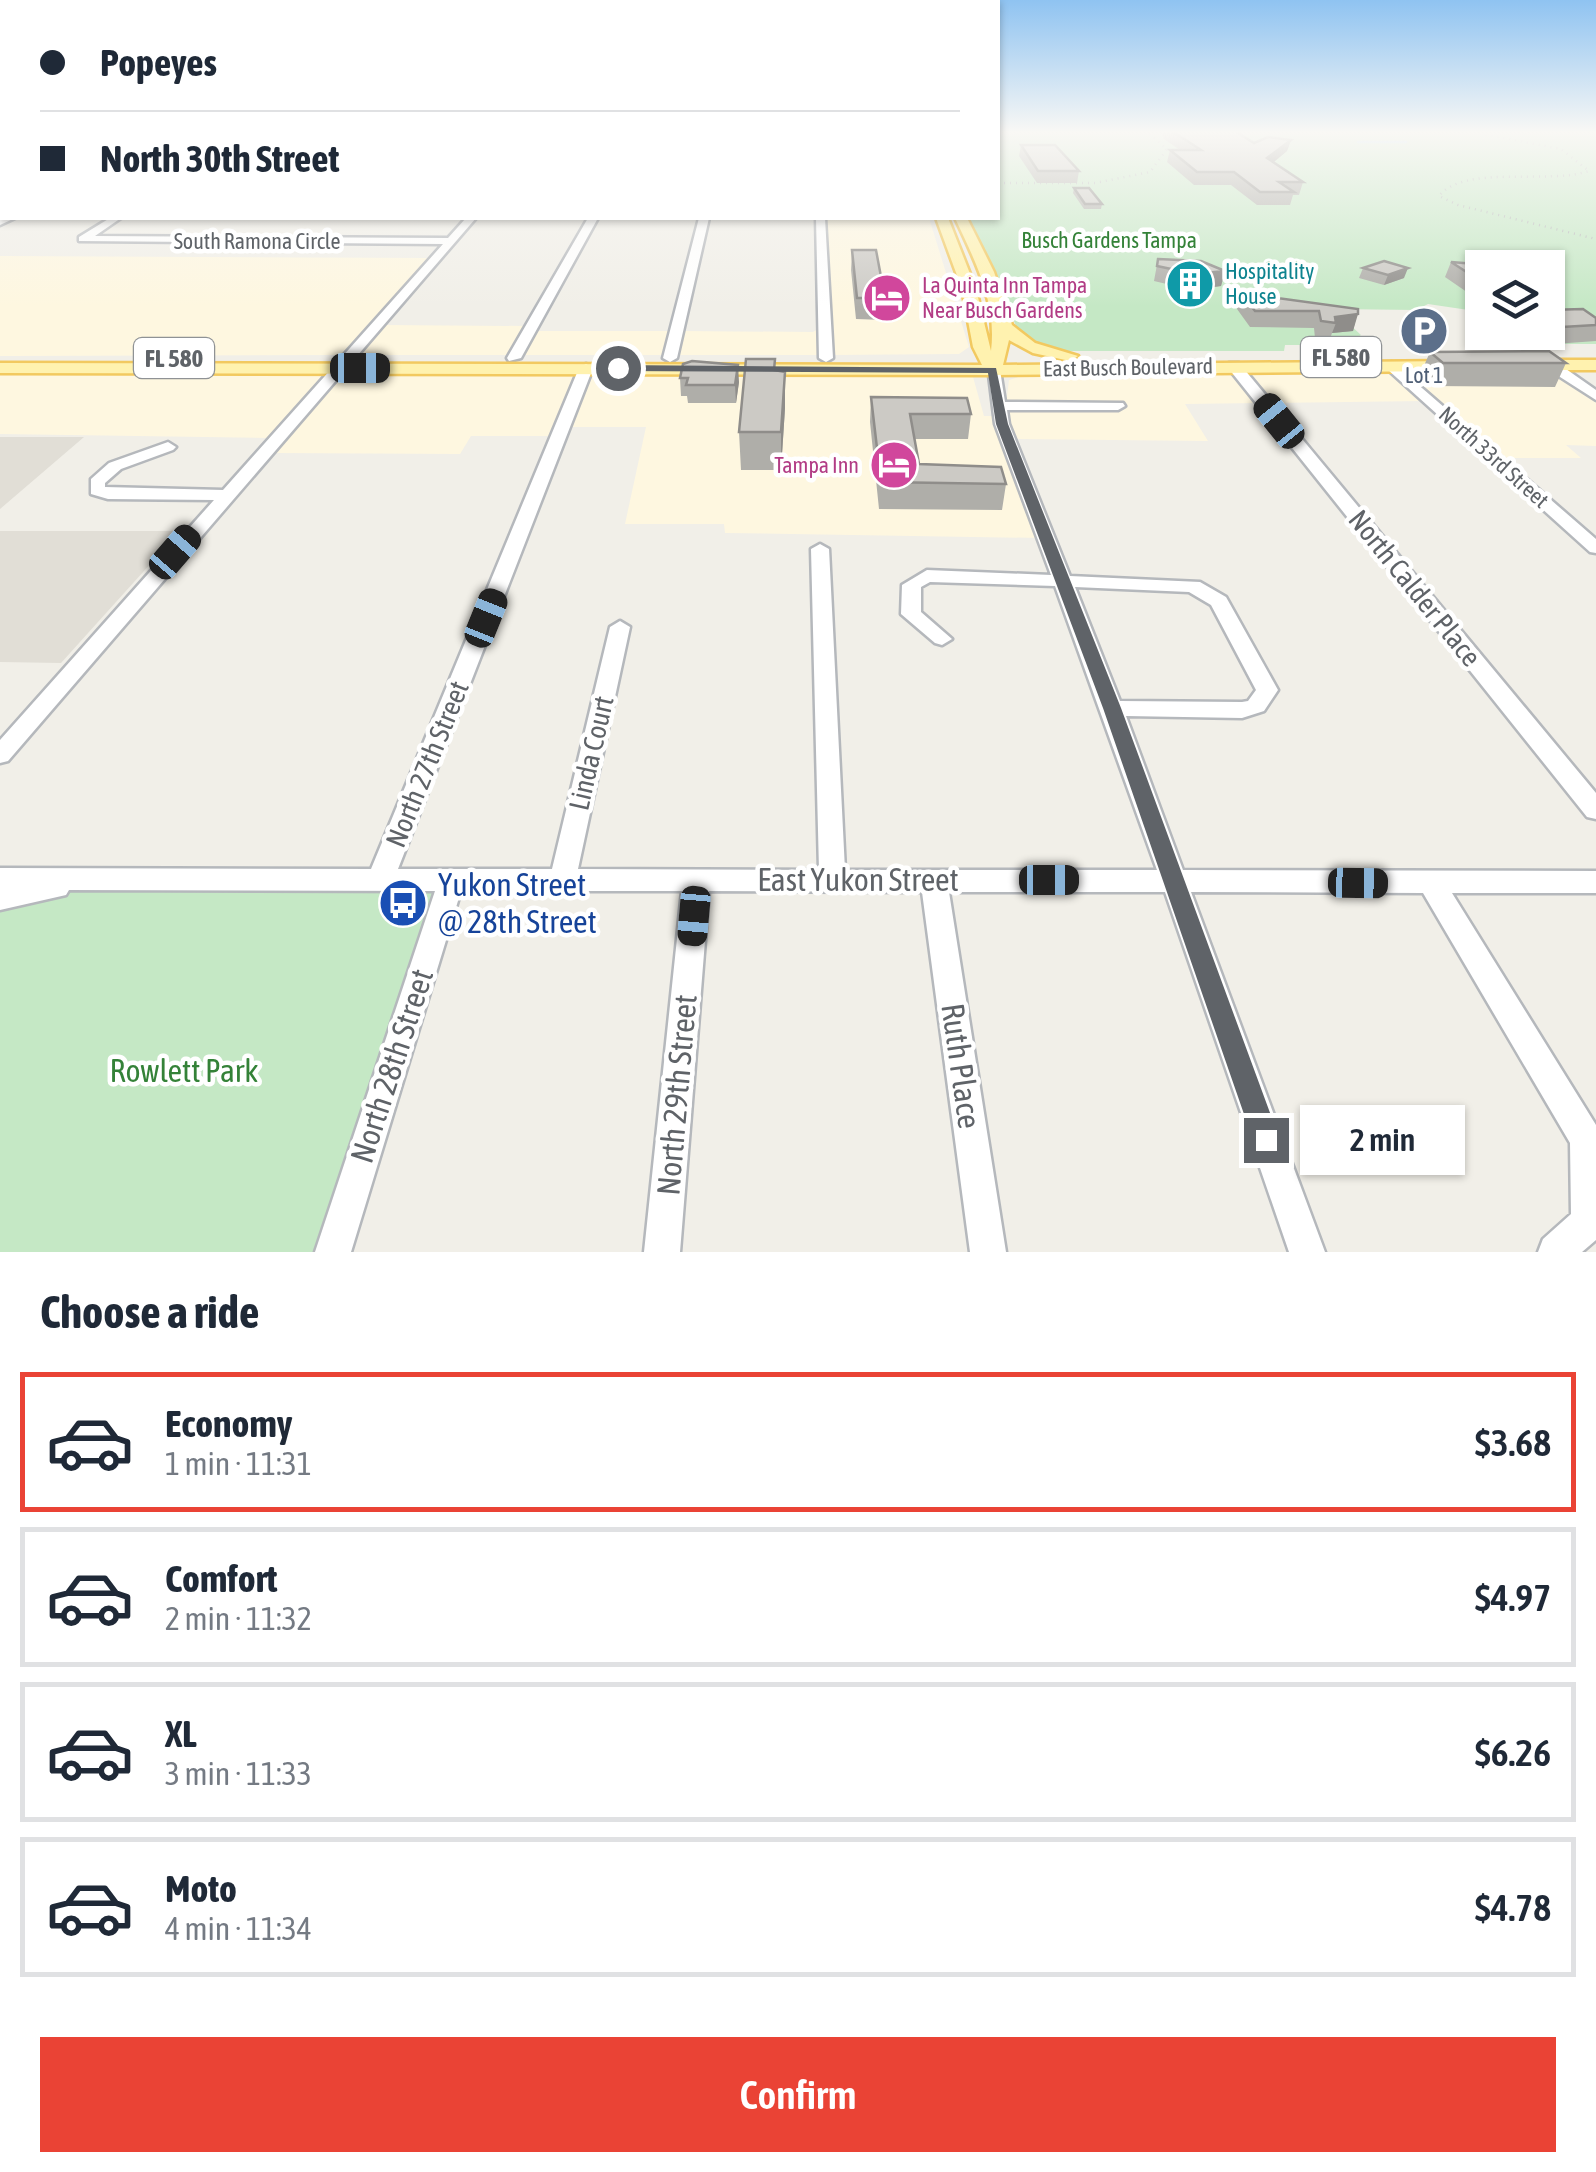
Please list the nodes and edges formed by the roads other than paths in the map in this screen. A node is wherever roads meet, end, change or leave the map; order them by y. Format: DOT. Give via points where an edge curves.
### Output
graph roads {
  1 [pos="112,220"];
  2 [pos="470,220"];
  3 [pos="592,220"];
  4 [pos="704,220"];
  5 [pos="820,220"];
  6 [pos="943,220"];
  7 [pos="962,220"];
  8 [pos="450,241"];
  9 [pos="998,318"];
  10 [pos="1085,357"];
  11 [pos="1341,357"];
  12 [pos="514,358"];
  13 [pos="670,358"];
  14 [pos="826,358"];
  15 [pos="1596,360"];
  16 [pos="992,362"];
  17 [pos="0,363"];
  18 [pos="344,363"];
  19 [pos="1552,365"];
  20 [pos="1234,366"];
  21 [pos="1392,366"];
  22 [pos="586,368"];
  23 [pos="1596,396"];
  24 [pos="1000,406"];
  25 [pos="1118,406"];
  26 [pos="168,448"];
  27 [pos="224,495"];
  28 [pos="1596,548"];
  29 [pos="820,549"];
  30 [pos="1064,583"];
  31 [pos="620,627"];
  32 [pos="942,639"];
  33 [pos="1112,708"];
  34 [pos="0,755"];
  35 [pos="1596,810"];
  36 [pos="0,878"];
  37 [pos="96,879"];
  38 [pos="563,879"];
  39 [pos="698,879"];
  40 [pos="380,880"];
  41 [pos="832,880"];
  42 [pos="1172,880"];
  43 [pos="451,881"];
  44 [pos="934,881"];
  45 [pos="1596,882"];
  46 [pos="1432,884"];
  47 [pos="0,899"];
  48 [pos="332,1252"];
  49 [pos="662,1252"];
  50 [pos="988,1252"];
  51 [pos="1307,1252"];
  52 [pos="1556,1252"];
  1 -- 8 [label="street, South Ramona Circle" via="83,240"];
  2 -- 8 [label="street"];
  3 -- 12 [label="street"];
  4 -- 13 [label="street"];
  5 -- 14 [label="street"];
  6 -- 16 [label="main road"];
  7 -- 9 [label="main road"];
  8 -- 18 [label="street"];
  9 -- 10 [label="main road" via="1030,349"];
  9 -- 16 [label="main road" via="1003,348"];
  10 -- 11 [label="main road, East Busch Boulevard / FL 580"];
  10 -- 16 [label="main road, East Busch Boulevard / FL 580"];
  11 -- 20 [label="main road" via="1243,360"];
  11 -- 21 [label="main road, East Busch Boulevard / FL 580" via="1476,361"];
  12 -- 13 [label="main road, East Busch Boulevard / FL 580"];
  12 -- 18 [label="main road, East Busch Boulevard / FL 580"];
  13 -- 14 [label="main road, East Busch Boulevard / FL 580"];
  13 -- 22 [label="main road"];
  14 -- 16 [label="main road, East Busch Boulevard / FL 580"];
  15 -- 19 [label="main road"];
  15 -- 19 [label="main road" via="1515,361"];
  16 -- 20 [label="main road, East Busch Boulevard / FL 580"];
  16 -- 22 [label="main road, East Busch Boulevard / FL 580"];
  16 -- 24 [label="street"];
  17 -- 18 [label="main road, East Busch Boulevard / FL 580"];
  17 -- 18 [label="main road, East Busch Boulevard / FL 580"];
  18 -- 22 [label="main road, East Busch Boulevard / FL 580"];
  18 -- 27 [label="street"];
  19 -- 23 [label="street"];
  20 -- 21 [label="main road, East Busch Boulevard / FL 580"];
  20 -- 35 [label="street, North Calder Place"];
  21 -- 28 [label="street, North 33rd Street"];
  22 -- 40 [label="street, North 27th Street"];
  24 -- 25 [label="street"];
  24 -- 30 [label="street"];
  26 -- 27 [label="street" via="115,466 97,490"];
  27 -- 34 [label="street"];
  29 -- 41 [label="street"];
  30 -- 32 [label="street" via="928,576 911,585 911,614"];
  30 -- 33 [label="street"];
  30 -- 33 [label="street" via="1172,583 1208,592 1244,642 1267,690 1256,706 1242,710"];
  31 -- 38 [label="street, Linda Court"];
  33 -- 42 [label="street"];
  36 -- 37 [label="street, East Yukon Street"];
  37 -- 40 [label="street, East Yukon Street"];
  37 -- 47 [label="street"];
  38 -- 39 [label="street, East Yukon Street"];
  38 -- 43 [label="street, East Yukon Street"];
  39 -- 41 [label="street, East Yukon Street"];
  39 -- 49 [label="street, North 29th Street"];
  40 -- 43 [label="street, East Yukon Street"];
  41 -- 44 [label="street, East Yukon Street"];
  42 -- 44 [label="street, East Yukon Street"];
  42 -- 46 [label="street, East Yukon Street"];
  42 -- 51 [label="street"];
  43 -- 48 [label="street, North 28th Street"];
  44 -- 50 [label="street, Ruth Place"];
  45 -- 46 [label="street, East Yukon Street"];
  46 -- 52 [label="street" via="1586,1140 1589,1222"];
}
